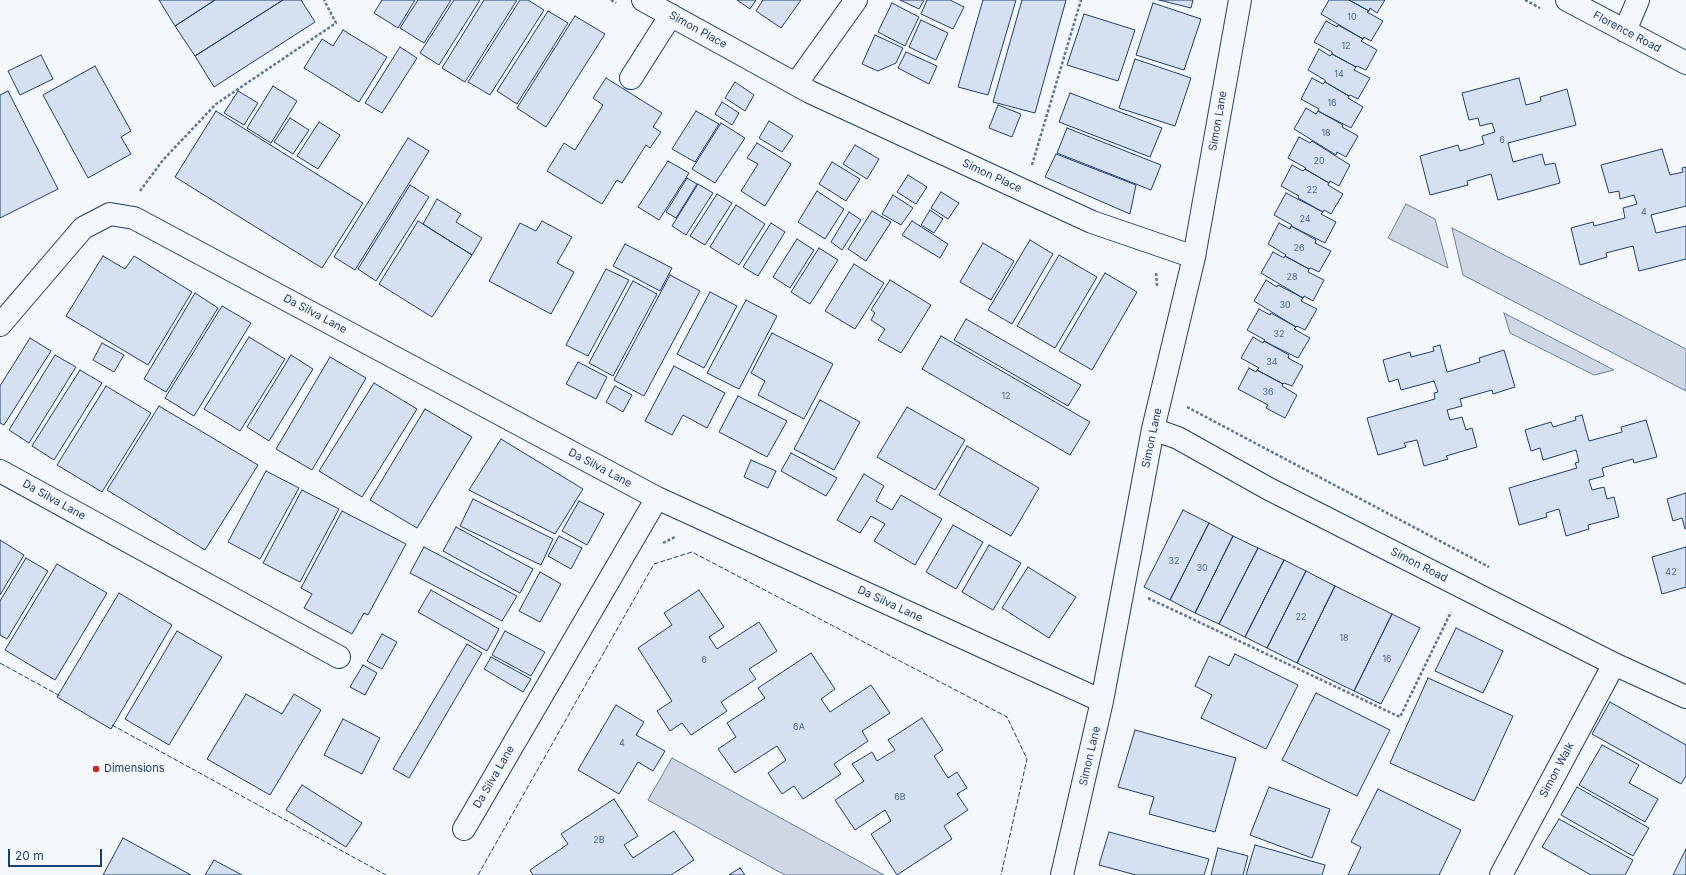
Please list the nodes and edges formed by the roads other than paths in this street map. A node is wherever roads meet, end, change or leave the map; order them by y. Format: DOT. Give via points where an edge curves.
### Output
graph roads {
  1 [pos="643,0"];
  2 [pos="856,0"];
  3 [pos="1240,0"];
  4 [pos="1567,0"];
  5 [pos="1638,0"];
  6 [pos="671,15"];
  7 [pos="1625,31"];
  8 [pos="1686,63"];
  9 [pos="632,78"];
  10 [pos="796,84"];
  11 [pos="1194,257"];
  12 [pos="0,325"];
  13 [pos="1154,429"];
  14 [pos="0,471"];
  15 [pos="656,498"];
  16 [pos="339,656"];
  17 [pos="1614,664"];
  18 [pos="1686,697"];
  19 [pos="1102,700"];
  20 [pos="464,829"];
  21 [pos="1062,875"];
  22 [pos="1501,875"];
  1 -- 6 [label="street, Simon Place"];
  2 -- 10 [label="street"];
  3 -- 11 [label="street, Simon Lane"];
  4 -- 7 [label="street, Florence Road"];
  5 -- 7 [label="street"];
  6 -- 9 [label="street"];
  6 -- 10 [label="street, Simon Place"];
  7 -- 8 [label="street, Florence Road"];
  10 -- 11 [label="street, Simon Place" via="817,96 1092,222"];
  11 -- 13 [label="street, Simon Lane"];
  12 -- 15 [label="street, Da Silva Lane" via="83,228 110,214 134,218"];
  13 -- 17 [label="street, Simon Road" via="1178,438 1269,489"];
  13 -- 19 [label="street, Simon Lane"];
  14 -- 16 [label="street, Da Silva Lane"];
  15 -- 19 [label="street, Da Silva Lane"];
  15 -- 20 [label="street, Da Silva Lane"];
  17 -- 18 [label="street, Simon Road"];
  17 -- 22 [label="street, Simon Walk"];
  19 -- 21 [label="street, Simon Lane"];
}
